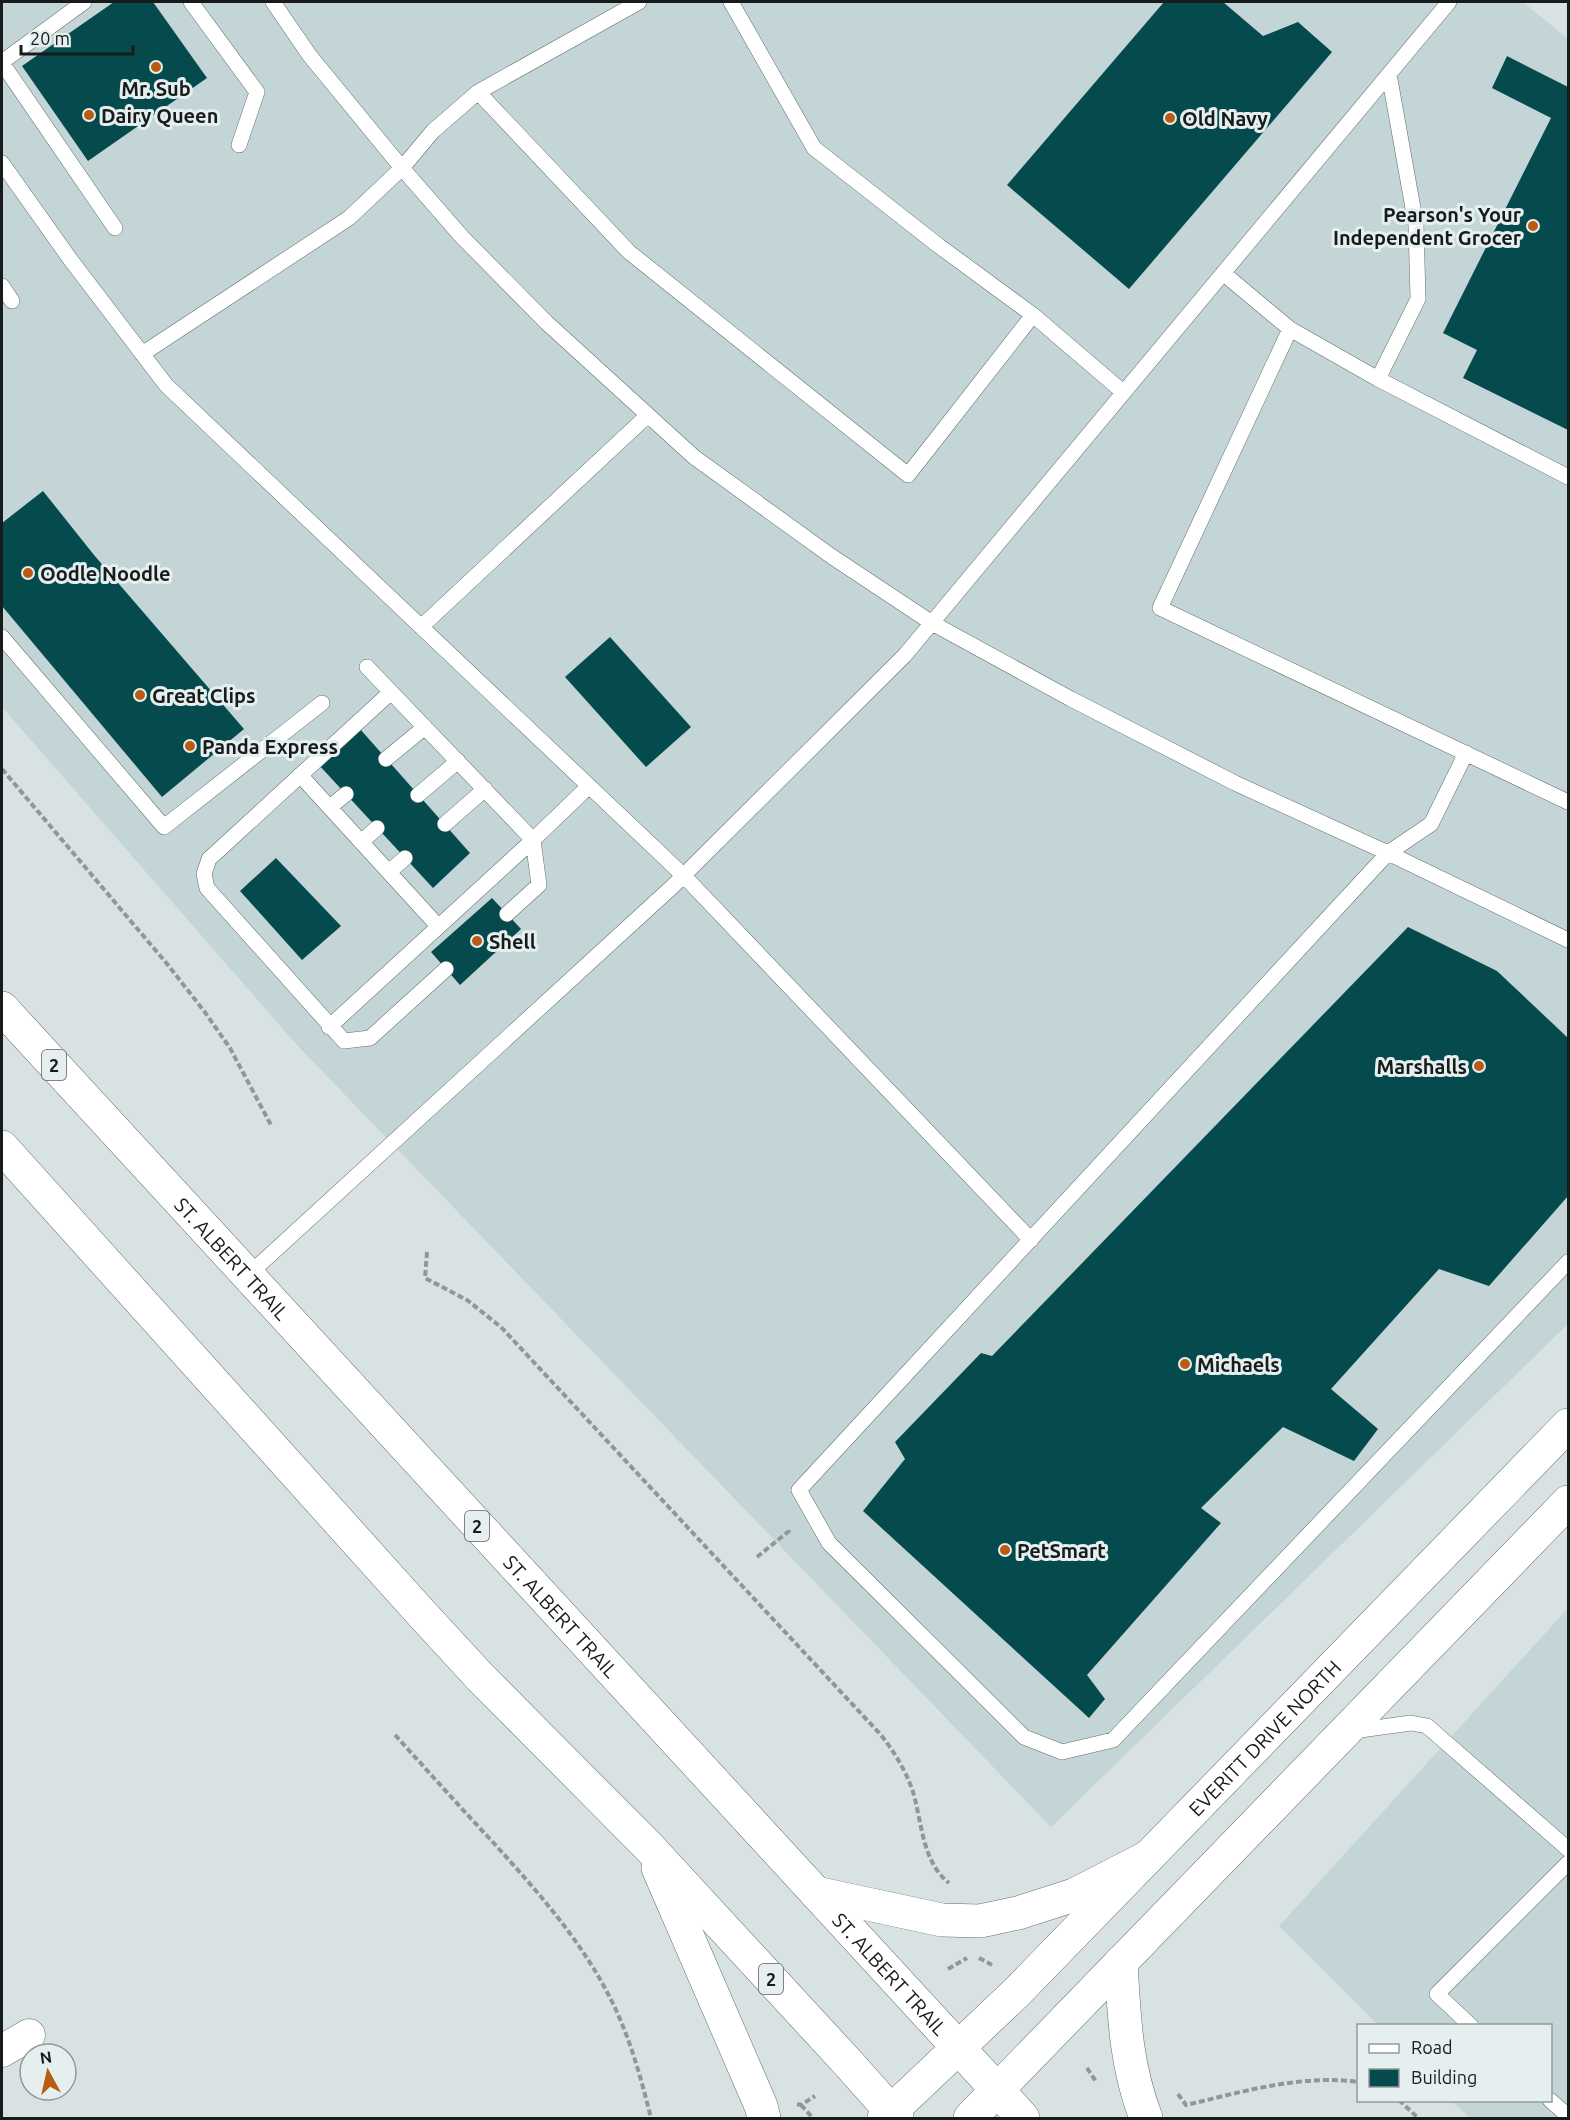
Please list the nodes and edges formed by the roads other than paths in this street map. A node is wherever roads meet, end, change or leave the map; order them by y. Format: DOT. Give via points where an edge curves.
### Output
graph roads {
  1 [pos="84,2"];
  2 [pos="191,2"];
  3 [pos="273,2"];
  4 [pos="639,2"];
  5 [pos="731,2"];
  6 [pos="1449,2"];
  7 [pos="2,62"];
  8 [pos="1389,74"];
  9 [pos="478,92"];
  10 [pos="239,145"];
  11 [pos="2,163"];
  12 [pos="402,168"];
  13 [pos="115,228"];
  14 [pos="1223,273"];
  15 [pos="2,286"];
  16 [pos="12,301"];
  17 [pos="1033,315"];
  18 [pos="1290,329"];
  19 [pos="142,354"];
  20 [pos="1378,379"];
  21 [pos="1124,392"];
  22 [pos="648,415"];
  23 [pos="1569,477"];
  24 [pos="932,623"];
  25 [pos="421,627"];
  26 [pos="2,638"];
  27 [pos="367,667"];
  28 [pos="391,692"];
  29 [pos="322,704"];
  30 [pos="425,727"];
  31 [pos="1466,753"];
  32 [pos="386,759"];
  33 [pos="458,761"];
  34 [pos="300,775"];
  35 [pos="589,786"];
  36 [pos="485,789"];
  37 [pos="346,794"];
  38 [pos="418,795"];
  39 [pos="1569,802"];
  40 [pos="330,807"];
  41 [pos="445,824"];
  42 [pos="377,828"];
  43 [pos="534,840"];
  44 [pos="362,842"];
  45 [pos="1388,853"];
  46 [pos="405,858"];
  47 [pos="389,872"];
  48 [pos="684,876"];
  49 [pos="507,914"];
  50 [pos="438,926"];
  51 [pos="1569,940"];
  52 [pos="446,969"];
  53 [pos="2,1008"];
  54 [pos="329,1027"];
  55 [pos="2,1147"];
  56 [pos="1031,1239"];
  57 [pos="1569,1263"];
  58 [pos="247,1276"];
  59 [pos="1569,1425"];
  60 [pos="1569,1502"];
  61 [pos="1347,1731"];
  62 [pos="649,1847"];
  63 [pos="1569,1849"];
  64 [pos="1148,1857"];
  65 [pos="1569,1863"];
  66 [pos="816,1893"];
  67 [pos="1121,1962"];
  68 [pos="1470,2024"];
  69 [pos="29,2035"];
  70 [pos="959,2049"];
  71 [pos="2,2051"];
  72 [pos="998,2091"];
  73 [pos="1552,2101"];
  74 [pos="890,2116"];
  75 [pos="1569,2116"];
  76 [pos="764,2118"];
  77 [pos="970,2118"];
  78 [pos="1023,2118"];
  79 [pos="1146,2118"];
  1 -- 7 [label="lane"];
  2 -- 10 [label="lane" via="257,92"];
  3 -- 12 [label="lane" via="310,56"];
  4 -- 9 [label="lane"];
  5 -- 17 [label="lane" via="814,148"];
  6 -- 8 [label="lane"];
  7 -- 13 [label="lane"];
  8 -- 14 [label="lane"];
  8 -- 20 [label="lane" via="1416,225 1418,299"];
  9 -- 12 [label="lane" via="433,131"];
  9 -- 17 [label="lane" via="629,252 908,476"];
  11 -- 19 [label="lane"];
  12 -- 19 [label="lane" via="349,218"];
  12 -- 22 [label="lane" via="531,307"];
  14 -- 18 [label="lane"];
  14 -- 21 [label="lane"];
  15 -- 16 [label="lane"];
  17 -- 21 [label="lane"];
  18 -- 20 [label="lane"];
  18 -- 31 [label="lane" via="1160,608"];
  19 -- 25 [label="lane" via="166,385"];
  20 -- 23 [label="lane"];
  21 -- 24 [label="lane"];
  22 -- 24 [label="lane" via="694,457"];
  22 -- 25 [label="lane"];
  24 -- 45 [label="lane" via="1235,783"];
  24 -- 48 [label="lane" via="905,655"];
  25 -- 35 [label="lane"];
  26 -- 29 [label="lane" via="164,827"];
  27 -- 28 [label="lane"];
  28 -- 30 [label="lane"];
  28 -- 34 [label="lane"];
  30 -- 32 [label="lane"];
  30 -- 33 [label="lane"];
  31 -- 39 [label="lane"];
  31 -- 45 [label="lane" via="1431,824"];
  33 -- 36 [label="lane"];
  33 -- 38 [label="lane"];
  34 -- 40 [label="lane"];
  34 -- 54 [label="lane" via="209,859 204,874 207,888"];
  35 -- 43 [label="lane"];
  35 -- 48 [label="lane"];
  36 -- 41 [label="lane"];
  36 -- 43 [label="lane"];
  37 -- 40 [label="lane"];
  40 -- 44 [label="lane"];
  42 -- 44 [label="lane"];
  43 -- 49 [label="lane" via="539,885"];
  43 -- 50 [label="lane"];
  44 -- 47 [label="lane"];
  45 -- 51 [label="lane"];
  45 -- 56 [label="lane"];
  46 -- 47 [label="lane"];
  47 -- 50 [label="lane"];
  48 -- 56 [label="lane"];
  48 -- 58 [label="lane"];
  50 -- 54 [label="lane"];
  52 -- 54 [label="lane" via="370,1038 344,1041"];
  53 -- 58 [label="main road, ST. ALBERT TRAIL / 2"];
  55 -- 62 [label="main road, 2" via="422,1614"];
  56 -- 57 [label="lane" via="799,1490 829,1543 1024,1737 1062,1752 1113,1740"];
  58 -- 66 [label="main road, ST. ALBERT TRAIL / 2"];
  59 -- 64 [label="main road, EVERITT DRIVE NORTH"];
  60 -- 61 [label="main road"];
  61 -- 63 [label="lane" via="1411,1723 1427,1726"];
  61 -- 67 [label="main road"];
  62 -- 74 [label="main road, 2" via="849,2064"];
  62 -- 76 [label="main road"];
  64 -- 66 [label="main road" via="1074,1895 980,1921 942,1920"];
  64 -- 70 [label="main road, EVERITT DRIVE NORTH"];
  65 -- 68 [label="lane" via="1437,1994"];
  66 -- 70 [label="main road, ST. ALBERT TRAIL / 2"];
  67 -- 72 [label="main road"];
  67 -- 79 [label="main road" via="1124,2024 1134,2083"];
  69 -- 71 [label="street"];
  70 -- 72 [label="main road, ST. ALBERT TRAIL / 2"];
  70 -- 74 [label="main road, EVERITT DRIVE NORTH"];
  72 -- 77 [label="main road"];
  72 -- 78 [label="main road, ST. ALBERT TRAIL / 2"];
  73 -- 75 [label="lane"];
}
